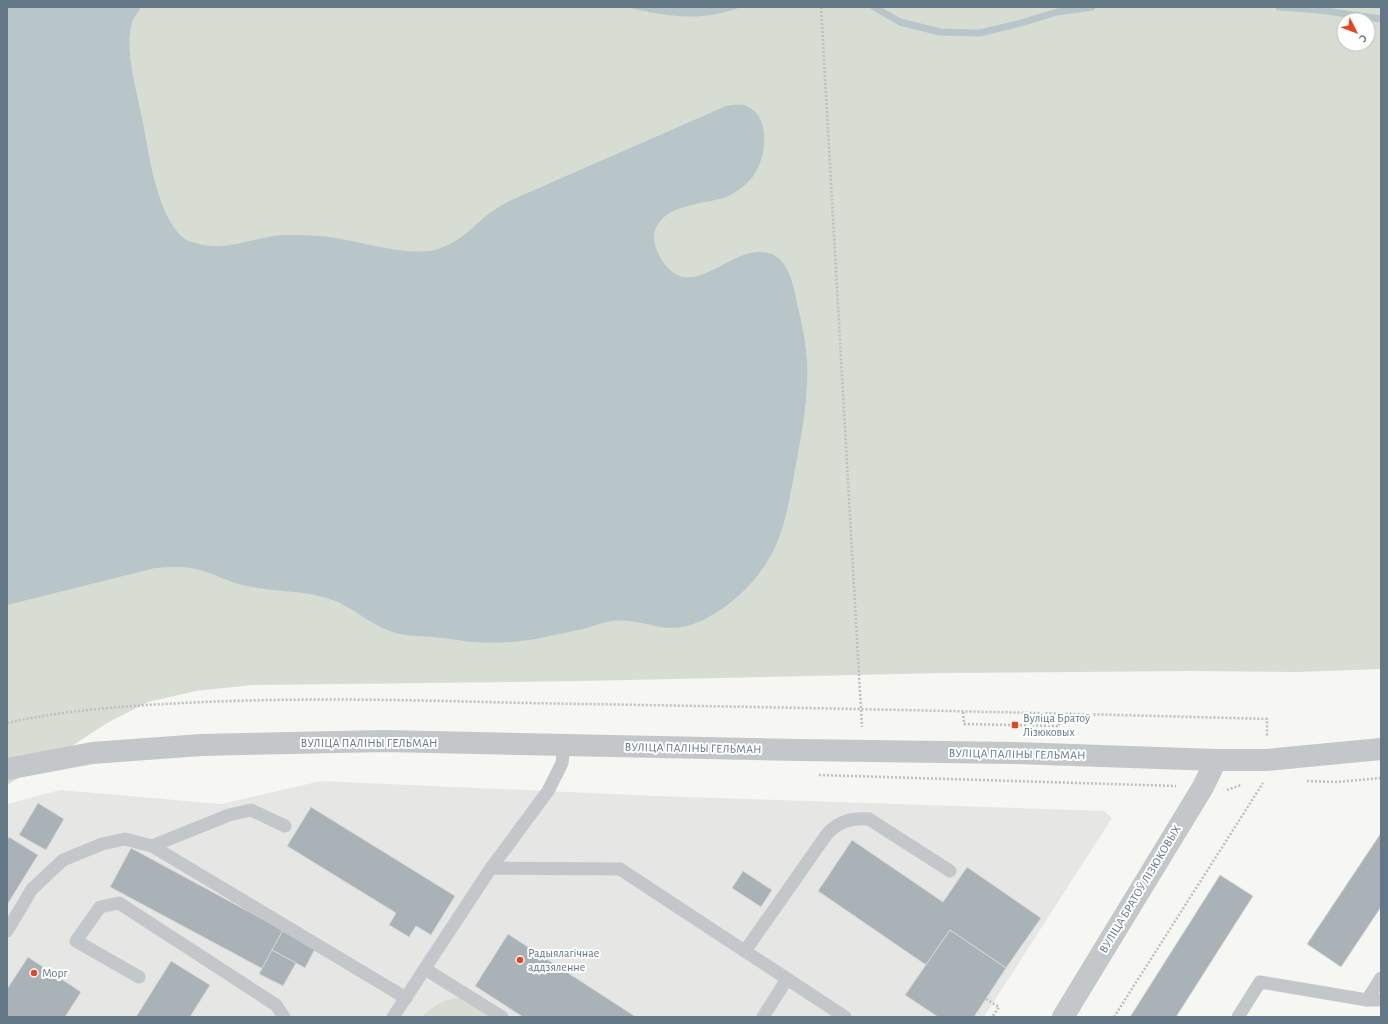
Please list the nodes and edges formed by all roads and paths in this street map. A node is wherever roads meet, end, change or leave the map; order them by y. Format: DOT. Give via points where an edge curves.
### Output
graph roads {
  1 [pos="821,7"];
  2 [pos="861,709"];
  3 [pos="963,712"];
  4 [pos="1061,713"];
  5 [pos="7,723"];
  6 [pos="564,745"];
  7 [pos="1381,749"];
  8 [pos="863,752"];
  9 [pos="1216,760"];
  10 [pos="1266,760"];
  11 [pos="7,769"];
  12 [pos="814,775"];
  13 [pos="1381,778"];
  14 [pos="1259,781"];
  15 [pos="1305,781"];
  16 [pos="1246,784"];
  17 [pos="1203,787"];
  18 [pos="285,826"];
  19 [pos="152,846"];
  20 [pos="492,868"];
  21 [pos="950,871"];
  22 [pos="7,931"];
  23 [pos="745,951"];
  24 [pos="425,969"];
  25 [pos="139,977"];
  26 [pos="1381,978"];
  27 [pos="787,979"];
  28 [pos="406,998"];
  29 [pos="986,999"];
  30 [pos="1366,1000"];
  31 [pos="1381,1000"];
  32 [pos="284,1017"];
  33 [pos="393,1017"];
  34 [pos="502,1017"];
  35 [pos="763,1017"];
  36 [pos="845,1017"];
  37 [pos="992,1017"];
  38 [pos="1063,1017"];
  39 [pos="1114,1017"];
  40 [pos="1238,1017"];
  1 -- 2 [label="path"];
  2 -- 3 [label="path"];
  2 -- 5 [label="path" via="356,699 226,701 92,710"];
  2 -- 8 [label="path"];
  3 -- 4 [label="path"];
  3 -- 4 [label="path" via="964,724 1059,726"];
  4 -- 10 [label="path" via="1267,719"];
  6 -- 8 [label="street, ВУЛІЦА ПАЛІНЫ ГЕЛЬМАН"];
  6 -- 11 [label="street, ВУЛІЦА ПАЛІНЫ ГЕЛЬМАН" via="385,741 202,745 92,752"];
  6 -- 20 [label="lane" via="562,764 548,791"];
  7 -- 10 [label="street, ВУЛІЦА ПАЛІНЫ ГЕЛЬМАН"];
  8 -- 9 [label="street, ВУЛІЦА ПАЛІНЫ ГЕЛЬМАН" via="1014,753"];
  9 -- 10 [label="street, ВУЛІЦА ПАЛІНЫ ГЕЛЬМАН"];
  9 -- 17 [label="street, ВУЛІЦА БРАТОЎ ЛІЗЮКОВЫХ"];
  12 -- 17 [label="path"];
  13 -- 15 [label="path" via="1337,782"];
  14 -- 39 [label="path" via="1265,780"];
  16 -- 17 [label="path" via="1228,790"];
  17 -- 38 [label="street, ВУЛІЦА БРАТОЎ ЛІЗЮКОВЫХ"];
  18 -- 19 [label="lane" via="251,810 229,815"];
  19 -- 22 [label="lane" via="126,839 102,844 63,860 32,889"];
  19 -- 28 [label="lane"];
  20 -- 23 [label="lane" via="620,868"];
  20 -- 24 [label="lane"];
  21 -- 23 [label="lane" via="869,819 857,818 844,822 834,826 827,834"];
  23 -- 27 [label="lane"];
  24 -- 28 [label="lane"];
  24 -- 34 [label="lane"];
  25 -- 32 [label="lane" via="76,941 100,907 119,903 276,1005"];
  26 -- 30 [label="lane"];
  27 -- 35 [label="lane"];
  27 -- 36 [label="lane"];
  28 -- 33 [label="lane"];
  29 -- 37 [label="path" via="998,1007"];
  30 -- 31 [label="lane"];
  30 -- 40 [label="lane" via="1260,982"];
}
